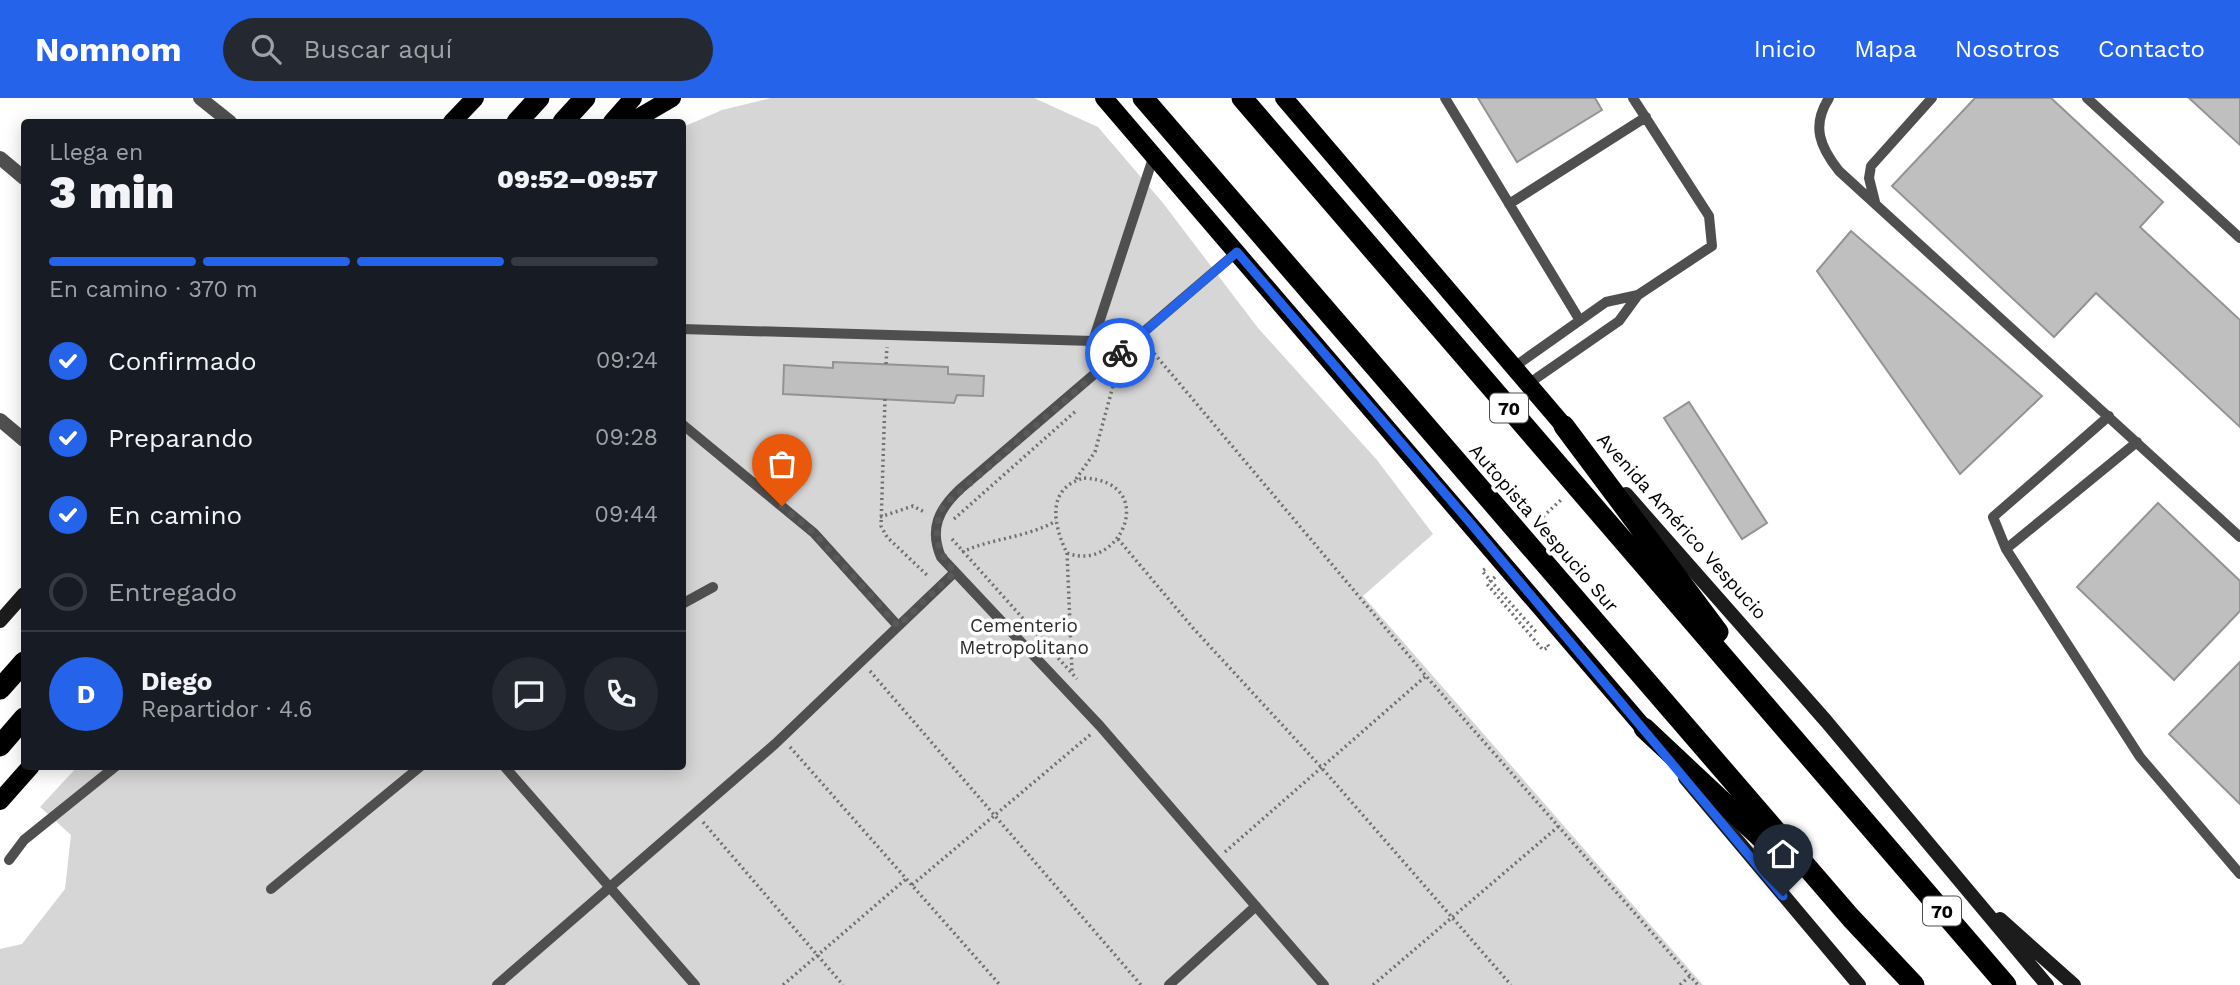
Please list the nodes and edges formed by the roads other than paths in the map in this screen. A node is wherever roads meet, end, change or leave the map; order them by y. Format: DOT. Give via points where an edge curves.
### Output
graph roads {
  1 [pos="200,98"];
  2 [pos="475,98"];
  3 [pos="539,98"];
  4 [pos="585,98"];
  5 [pos="633,98"];
  6 [pos="672,98"];
  7 [pos="1143,98"];
  8 [pos="1242,98"];
  9 [pos="1284,98"];
  10 [pos="1445,98"];
  11 [pos="1633,98"];
  12 [pos="1829,98"];
  13 [pos="1932,98"];
  14 [pos="2087,98"];
  15 [pos="1105,100"];
  16 [pos="1646,117"];
  17 [pos="226,119"];
  18 [pos="455,119"];
  19 [pos="520,119"];
  20 [pos="566,119"];
  21 [pos="615,119"];
  22 [pos="636,119"];
  23 [pos="1154,155"];
  24 [pos="0,158"];
  25 [pos="21,176"];
  26 [pos="1510,204"];
  27 [pos="1876,205"];
  28 [pos="2240,238"];
  29 [pos="1237,252"];
  30 [pos="1638,295"];
  31 [pos="1579,319"];
  32 [pos="686,330"];
  33 [pos="1093,341"];
  34 [pos="1119,353"];
  35 [pos="1514,367"];
  36 [pos="1528,384"];
  37 [pos="2109,416"];
  38 [pos="0,420"];
  39 [pos="1564,426"];
  40 [pos="686,427"];
  41 [pos="21,438"];
  42 [pos="2137,442"];
  43 [pos="2240,537"];
  44 [pos="2006,549"];
  45 [pos="955,572"];
  46 [pos="713,587"];
  47 [pos="21,597"];
  48 [pos="686,602"];
  49 [pos="0,621"];
  50 [pos="898,626"];
  51 [pos="21,665"];
  52 [pos="0,688"];
  53 [pos="1777,718"];
  54 [pos="21,722"];
  55 [pos="1644,728"];
  56 [pos="0,746"];
  57 [pos="28,770"];
  58 [pos="111,770"];
  59 [pos="416,770"];
  60 [pos="508,770"];
  61 [pos="0,801"];
  62 [pos="9,860"];
  63 [pos="2240,874"];
  64 [pos="610,887"];
  65 [pos="271,889"];
  66 [pos="1975,898"];
  67 [pos="1255,906"];
  68 [pos="1852,918"];
  69 [pos="498,985"];
  70 [pos="695,985"];
  71 [pos="1169,985"];
  72 [pos="1324,985"];
  73 [pos="1858,985"];
  74 [pos="1914,985"];
  75 [pos="2006,985"];
  76 [pos="2046,985"];
  77 [pos="2074,985"];
  1 -- 17 [label="street"];
  2 -- 18 [label="main road"];
  3 -- 19 [label="highway"];
  4 -- 20 [label="highway"];
  5 -- 21 [label="main road"];
  6 -- 22 [label="main road"];
  7 -- 68 [label="highway, Autopista Vespucio Sur"];
  8 -- 53 [label="highway, 70"];
  9 -- 35 [label="main road, Avenida Américo Vespucio"];
  10 -- 26 [label="lane"];
  11 -- 16 [label="lane"];
  12 -- 27 [label="lane" via="1821,110 1818,129 1822,150"];
  13 -- 27 [label="lane" via="1871,166 1869,178"];
  14 -- 28 [label="lane"];
  15 -- 23 [label="main road"];
  16 -- 26 [label="lane"];
  16 -- 30 [label="lane" via="1709,216 1712,246"];
  23 -- 29 [label="main road"];
  23 -- 33 [label="lane"];
  24 -- 25 [label="street"];
  26 -- 31 [label="lane"];
  27 -- 37 [label="lane"];
  29 -- 34 [label="lane"];
  29 -- 55 [label="main road"];
  30 -- 31 [label="lane" via="1606,302"];
  30 -- 36 [label="lane" via="1619,321"];
  31 -- 35 [label="lane"];
  32 -- 33 [label="lane"];
  33 -- 34 [label="lane"];
  34 -- 45 [label="lane" via="943,506 936,523 938,550"];
  35 -- 36 [label="main road, Avenida Américo Vespucio"];
  36 -- 39 [label="main road, Avenida Américo Vespucio"];
  37 -- 42 [label="lane"];
  37 -- 44 [label="lane" via="1993,517"];
  38 -- 41 [label="street"];
  39 -- 53 [label="highway" via="1701,607"];
  39 -- 66 [label="main road, Avenida Américo Vespucio" via="1737,617"];
  40 -- 50 [label="lane" via="814,533"];
  42 -- 43 [label="lane"];
  42 -- 44 [label="lane"];
  44 -- 63 [label="lane" via="2140,757"];
  45 -- 50 [label="lane"];
  45 -- 67 [label="lane" via="1100,726"];
  46 -- 48 [label="lane"];
  47 -- 49 [label="main road"];
  50 -- 64 [label="lane" via="782,737"];
  51 -- 52 [label="highway"];
  53 -- 75 [label="highway, 70"];
  54 -- 56 [label="highway"];
  55 -- 68 [label="highway"];
  55 -- 73 [label="main road"];
  57 -- 61 [label="main road"];
  58 -- 62 [label="lane" via="24,839"];
  59 -- 65 [label="lane"];
  60 -- 64 [label="lane"];
  64 -- 69 [label="lane"];
  64 -- 70 [label="lane"];
  66 -- 76 [label="main road, Avenida Américo Vespucio"];
  66 -- 77 [label="main road"];
  67 -- 71 [label="lane"];
  67 -- 72 [label="lane"];
  68 -- 74 [label="highway, Autopista Vespucio Sur"];
}
